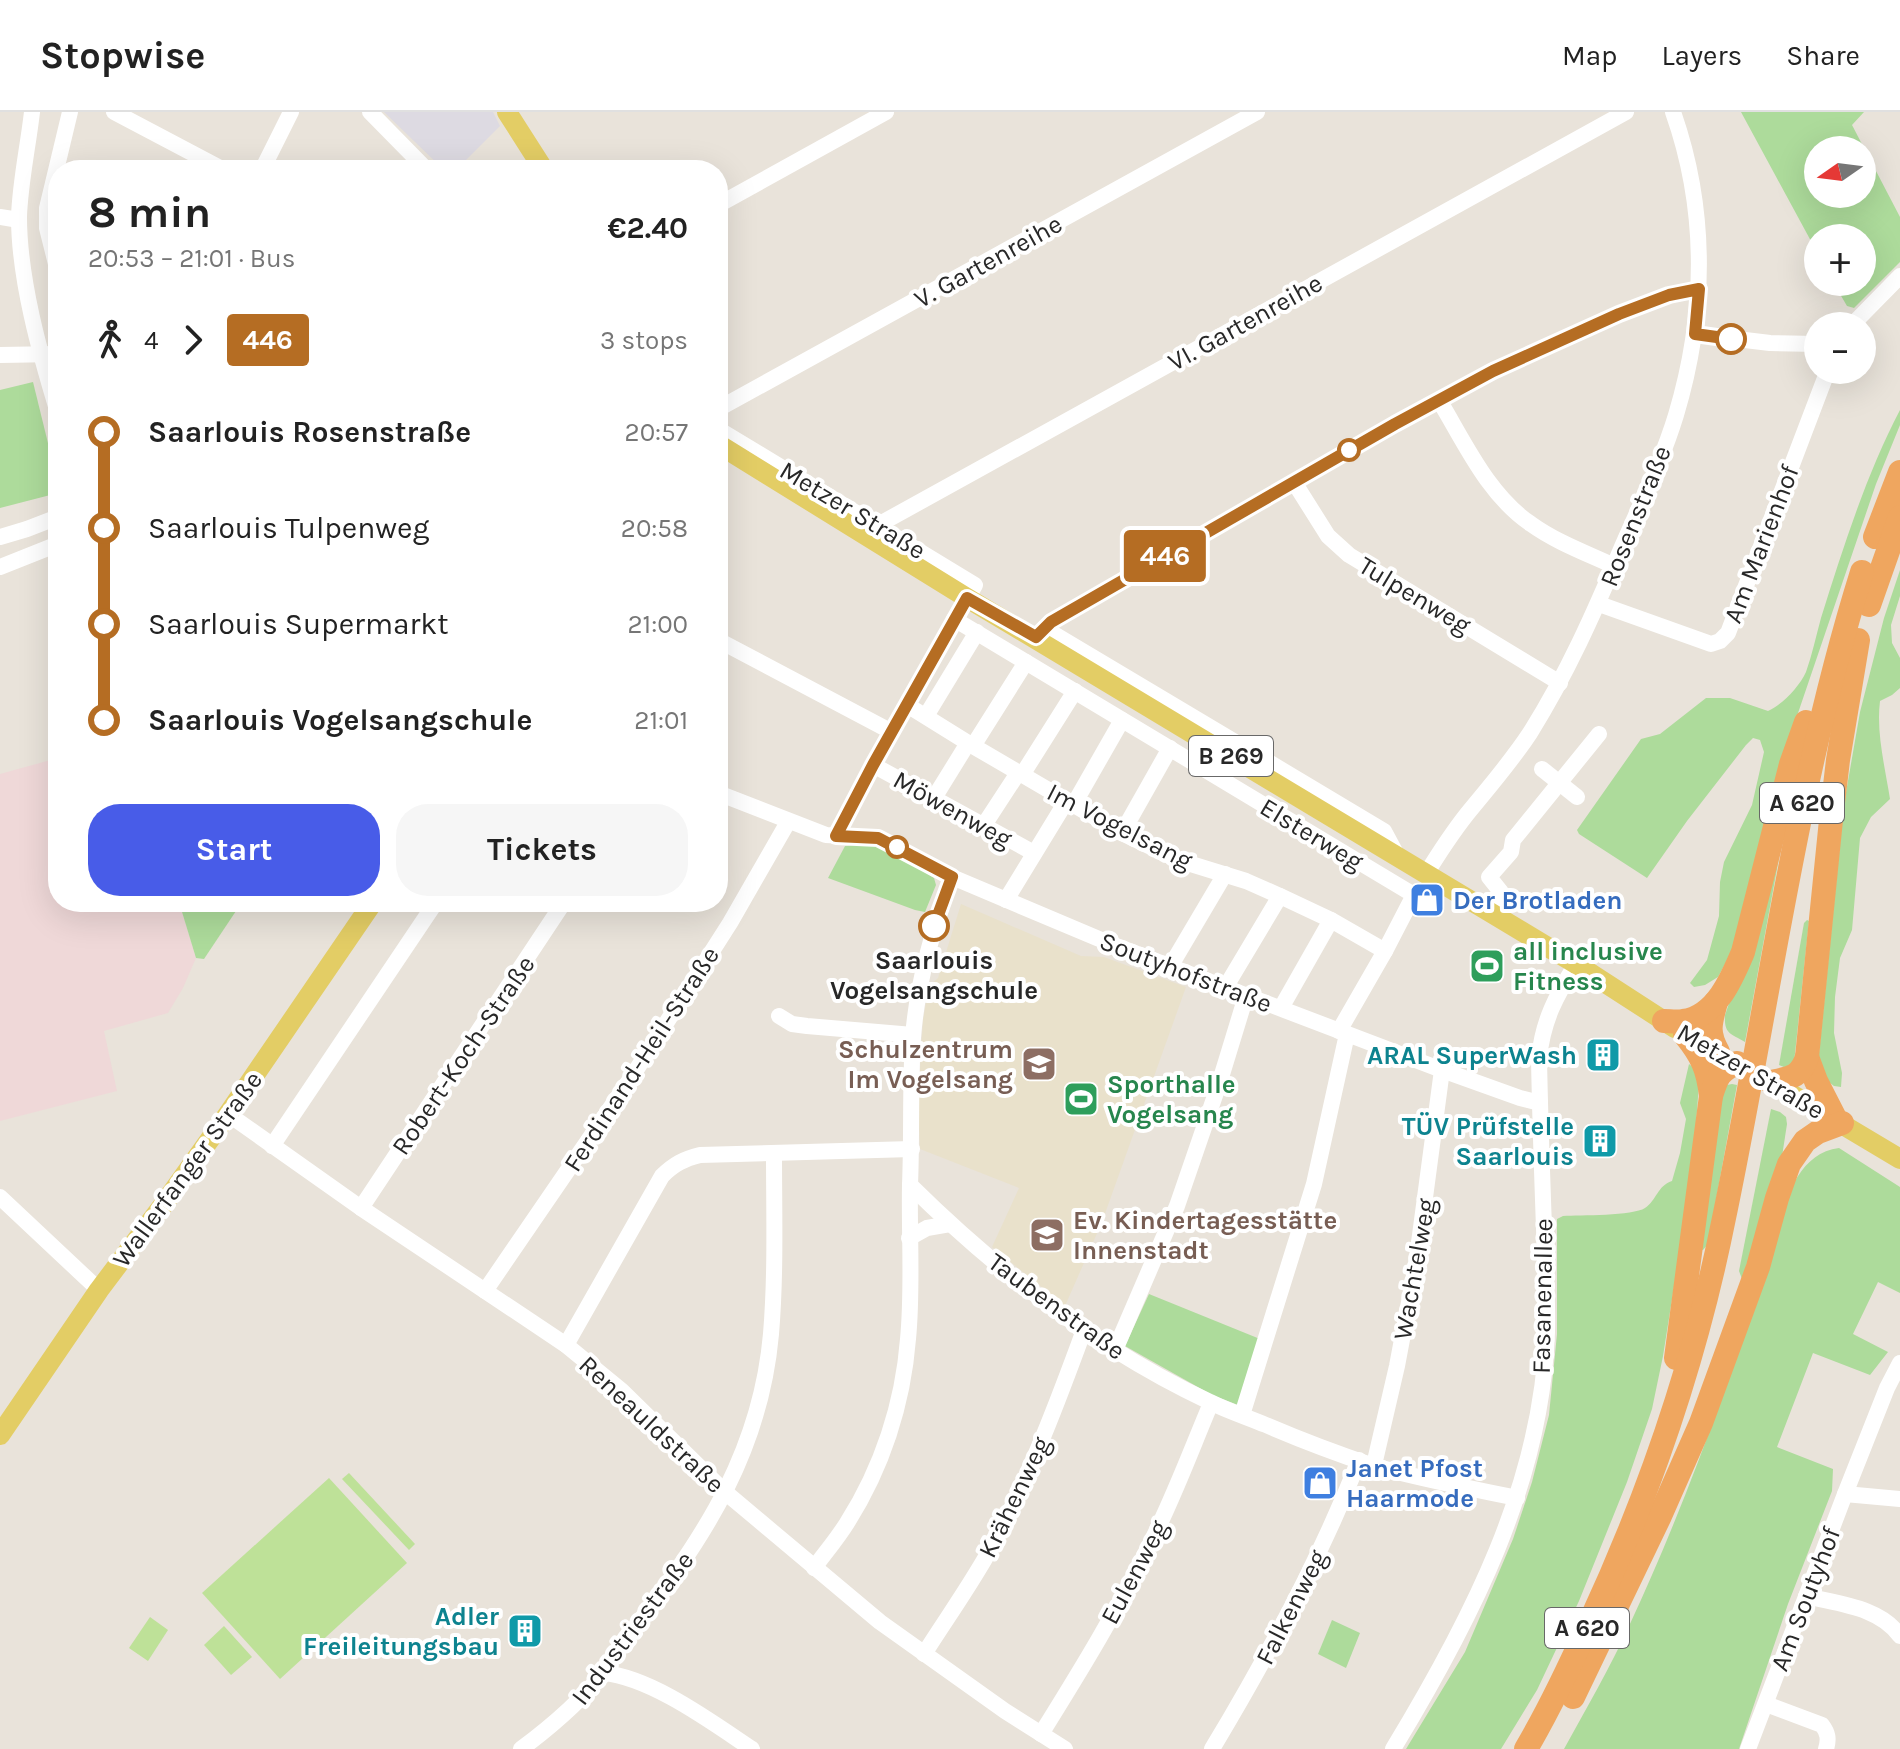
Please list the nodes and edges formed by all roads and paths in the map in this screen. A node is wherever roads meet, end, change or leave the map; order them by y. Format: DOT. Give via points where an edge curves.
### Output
graph roads {
  1 [pos="32,112"];
  2 [pos="70,112"];
  3 [pos="114,112"];
  4 [pos="291,112"];
  5 [pos="370,112"];
  6 [pos="886,112"];
  7 [pos="1257,112"];
  8 [pos="1626,112"];
  9 [pos="1673,112"];
  10 [pos="511,113"];
  11 [pos="58,160"];
  12 [pos="205,160"];
  13 [pos="267,160"];
  14 [pos="417,160"];
  15 [pos="538,160"];
  16 [pos="728,199"];
  17 [pos="48,204"];
  18 [pos="0,217"];
  19 [pos="19,220"];
  20 [pos="48,232"];
  21 [pos="1900,276"];
  22 [pos="1699,289"];
  23 [pos="1865,312"];
  24 [pos="1695,334"];
  25 [pos="1804,344"];
  26 [pos="48,348"];
  27 [pos="0,355"];
  28 [pos="48,355"];
  29 [pos="1823,384"];
  30 [pos="1439,400"];
  31 [pos="728,403"];
  32 [pos="728,436"];
  33 [pos="728,450"];
  34 [pos="1900,472"];
  35 [pos="1294,482"];
  36 [pos="1900,517"];
  37 [pos="48,521"];
  38 [pos="873,530"];
  39 [pos="0,537"];
  40 [pos="48,548"];
  41 [pos="1614,566"];
  42 [pos="0,567"];
  43 [pos="1862,572"];
  44 [pos="967,598"];
  45 [pos="1599,604"];
  46 [pos="954,619"];
  47 [pos="977,632"];
  48 [pos="1040,633"];
  49 [pos="1858,640"];
  50 [pos="728,645"];
  51 [pos="1026,662"];
  52 [pos="1560,683"];
  53 [pos="1075,691"];
  54 [pos="907,705"];
  55 [pos="926,716"];
  56 [pos="1122,720"];
  57 [pos="892,732"];
  58 [pos="1599,734"];
  59 [pos="970,744"];
  60 [pos="1170,748"];
  61 [pos="873,765"];
  62 [pos="1542,769"];
  63 [pos="1020,774"];
  64 [pos="1559,783"];
  65 [pos="728,797"];
  66 [pos="1577,797"];
  67 [pos="934,798"];
  68 [pos="1071,802"];
  69 [pos="788,822"];
  70 [pos="984,825"];
  71 [pos="1122,833"];
  72 [pos="836,836"];
  73 [pos="1034,853"];
  74 [pos="1225,874"];
  75 [pos="1426,874"];
  76 [pos="952,877"];
  77 [pos="1280,896"];
  78 [pos="1006,900"];
  79 [pos="1488,911"];
  80 [pos="366,912"];
  81 [pos="429,912"];
  82 [pos="557,912"];
  83 [pos="1331,920"];
  84 [pos="1385,951"];
  85 [pos="1576,964"];
  86 [pos="1170,967"];
  87 [pos="1225,988"];
  88 [pos="1246,996"];
  89 [pos="1716,1002"];
  90 [pos="1281,1008"];
  91 [pos="779,1016"];
  92 [pos="1664,1021"];
  93 [pos="1343,1032"];
  94 [pos="913,1035"];
  95 [pos="1685,1035"];
  96 [pos="1766,1039"];
  97 [pos="1807,1057"];
  98 [pos="1727,1058"];
  99 [pos="1442,1070"];
  100 [pos="1771,1082"];
  101 [pos="1711,1096"];
  102 [pos="1540,1103"];
  103 [pos="1812,1105"];
  104 [pos="228,1114"];
  105 [pos="1751,1118"];
  106 [pos="1839,1122"];
  107 [pos="1805,1141"];
  108 [pos="272,1146"];
  109 [pos="912,1149"];
  110 [pos="774,1153"];
  111 [pos="1900,1159"];
  112 [pos="910,1185"];
  113 [pos="0,1197"];
  114 [pos="361,1208"];
  115 [pos="950,1224"];
  116 [pos="909,1238"];
  117 [pos="99,1290"];
  118 [pos="485,1291"];
  119 [pos="1084,1330"];
  120 [pos="566,1345"];
  121 [pos="1115,1350"];
  122 [pos="1900,1363"];
  123 [pos="1211,1403"];
  124 [pos="1242,1415"];
  125 [pos="0,1435"];
  126 [pos="1367,1463"];
  127 [pos="725,1492"];
  128 [pos="1845,1494"];
  129 [pos="1517,1498"];
  130 [pos="1900,1499"];
  131 [pos="1641,1504"];
  132 [pos="814,1568"];
  133 [pos="1630,1577"];
  134 [pos="1806,1596"];
  135 [pos="1900,1636"];
  136 [pos="924,1654"];
  137 [pos="603,1673"];
  138 [pos="1766,1704"];
  139 [pos="1041,1734"];
  140 [pos="758,1747"];
  141 [pos="521,1749"];
  142 [pos="1065,1749"];
  143 [pos="1212,1749"];
  144 [pos="1393,1749"];
  145 [pos="1526,1749"];
  146 [pos="1545,1749"];
  147 [pos="1748,1749"];
  148 [pos="1826,1749"];
  1 -- 19 [label="street"];
  2 -- 11 [label="street"];
  3 -- 12 [label="street"];
  4 -- 13 [label="street"];
  5 -- 14 [label="street"];
  6 -- 16 [label="street"];
  7 -- 31 [label="street, V. Gartenreihe"];
  8 -- 38 [label="street, VI. Gartenreihe"];
  9 -- 22 [label="street, Rosenstraße" via="1695,204"];
  10 -- 15 [label="main road"];
  17 -- 20 [label="street"];
  18 -- 19 [label="street"];
  19 -- 26 [label="street" via="20,248"];
  21 -- 23 [label="street"];
  22 -- 24 [label="street, Rosenstraße"];
  22 -- 30 [label="street" via="1669,295 1568,336"];
  24 -- 25 [label="street"];
  24 -- 41 [label="street, Rosenstraße" via="1675,417"];
  27 -- 28 [label="street"];
  29 -- 45 [label="street, Am Marienhof" via="1728,633 1720,641 1711,644"];
  30 -- 35 [label="street"];
  30 -- 41 [label="street" via="1513,510 1547,535"];
  32 -- 38 [label="street, Metzer Straße"];
  33 -- 38 [label="main road, Metzer Straße / B 269"];
  34 -- 43 [label="highway, A 620"];
  35 -- 48 [label="street" via="1064,614"];
  35 -- 52 [label="street, Tulpenweg" via="1328,536 1349,555"];
  36 -- 49 [label="highway, A 620"];
  37 -- 39 [label="street"];
  38 -- 44 [label="main road, Metzer Straße / B 269"];
  40 -- 42 [label="street"];
  41 -- 45 [label="street, Rosenstraße"];
  43 -- 89 [label="highway" via="1791,764 1743,952"];
  43 -- 96 [label="highway, A 620" via="1813,752 1788,873"];
  44 -- 46 [label="street"];
  44 -- 48 [label="main road, Metzer Straße / B 269"];
  45 -- 52 [label="street, Rosenstraße"];
  46 -- 47 [label="street, Elsterweg"];
  46 -- 54 [label="street"];
  47 -- 51 [label="street, Elsterweg"];
  47 -- 55 [label="street"];
  48 -- 75 [label="main road, Metzer Straße / B 269"];
  49 -- 96 [label="highway, A 620"];
  49 -- 97 [label="highway" via="1835,790"];
  50 -- 57 [label="street"];
  51 -- 53 [label="street, Elsterweg"];
  51 -- 59 [label="street"];
  52 -- 75 [label="street, Rosenstraße" via="1514,757"];
  53 -- 56 [label="street, Elsterweg"];
  53 -- 63 [label="street"];
  54 -- 55 [label="street, Im Vogelsang"];
  54 -- 57 [label="street"];
  55 -- 59 [label="street, Im Vogelsang"];
  56 -- 60 [label="street, Elsterweg"];
  56 -- 68 [label="street"];
  57 -- 61 [label="street"];
  58 -- 64 [label="street"];
  59 -- 63 [label="street, Im Vogelsang"];
  59 -- 67 [label="street"];
  60 -- 71 [label="street"];
  60 -- 84 [label="street, Elsterweg" via="1414,895"];
  61 -- 67 [label="street, Möwenweg"];
  61 -- 72 [label="street"];
  62 -- 64 [label="street"];
  63 -- 68 [label="street, Im Vogelsang"];
  63 -- 70 [label="street"];
  64 -- 66 [label="street"];
  64 -- 79 [label="street" via="1489,877 1501,892"];
  65 -- 69 [label="street, Soutyhofstraße"];
  67 -- 70 [label="street, Möwenweg"];
  68 -- 71 [label="street, Im Vogelsang"];
  68 -- 73 [label="street"];
  69 -- 72 [label="street, Soutyhofstraße"];
  69 -- 118 [label="street, Ferdinand-Heil-Straße" via="641,1062"];
  70 -- 73 [label="street, Möwenweg"];
  71 -- 74 [label="street, Im Vogelsang" via="1178,860"];
  72 -- 76 [label="street, Soutyhofstraße" via="878,838"];
  73 -- 78 [label="street"];
  74 -- 77 [label="street, Im Vogelsang"];
  74 -- 86 [label="street"];
  75 -- 79 [label="main road, Metzer Straße / B 269"];
  76 -- 78 [label="street, Soutyhofstraße"];
  76 -- 94 [label="street" via="931,938"];
  77 -- 83 [label="street, Im Vogelsang"];
  77 -- 87 [label="street"];
  78 -- 86 [label="street, Soutyhofstraße"];
  79 -- 85 [label="main road, Metzer Straße / B 269"];
  80 -- 104 [label="main road, Wallerfanger Straße"];
  81 -- 108 [label="street"];
  82 -- 114 [label="street, Robert-Koch-Straße"];
  83 -- 84 [label="street, Im Vogelsang"];
  83 -- 90 [label="street"];
  84 -- 93 [label="street, Elsterweg"];
  85 -- 92 [label="main road, Metzer Straße / B 269"];
  85 -- 102 [label="street, Fasanenallee" via="1543,1027"];
  86 -- 87 [label="street, Soutyhofstraße"];
  87 -- 88 [label="street, Soutyhofstraße"];
  88 -- 90 [label="street, Soutyhofstraße"];
  88 -- 121 [label="street" via="1177,1206"];
  89 -- 92 [label="highway" via="1694,1018"];
  89 -- 98 [label="highway" via="1709,1033"];
  90 -- 93 [label="street, Soutyhofstraße"];
  91 -- 94 [label="street" via="792,1024"];
  92 -- 95 [label="main road, Metzer Straße / B 269"];
  93 -- 99 [label="street, Soutyhofstraße"];
  93 -- 124 [label="street, Elsterweg" via="1314,1184"];
  94 -- 109 [label="street"];
  95 -- 98 [label="main road, Metzer Straße / B 269"];
  95 -- 101 [label="highway" via="1705,1065"];
  96 -- 105 [label="highway, A 620"];
  97 -- 100 [label="highway" via="1797,1074"];
  97 -- 106 [label="highway"];
  98 -- 100 [label="main road, Metzer Straße / B 269"];
  98 -- 101 [label="highway"];
  99 -- 102 [label="street, Soutyhofstraße"];
  99 -- 126 [label="street, Wachtelweg" via="1397,1366"];
  100 -- 103 [label="main road, Metzer Straße / B 269"];
  101 -- 131 [label="highway" via="1671,1388"];
  102 -- 129 [label="street, Fasanenallee" via="1547,1334 1538,1413"];
  103 -- 106 [label="main road, Metzer Straße / B 269"];
  103 -- 107 [label="highway"];
  104 -- 108 [label="street, Reneauldstraße"];
  104 -- 117 [label="main road, Wallerfanger Straße"];
  105 -- 131 [label="highway, A 620" via="1690,1355"];
  105 -- 133 [label="highway, A 620" via="1729,1270 1706,1359"];
  106 -- 107 [label="highway"];
  106 -- 111 [label="main road, Metzer Straße / B 269"];
  107 -- 133 [label="highway" via="1789,1164 1701,1423"];
  108 -- 114 [label="street, Reneauldstraße"];
  109 -- 110 [label="street"];
  109 -- 112 [label="street"];
  110 -- 120 [label="street" via="700,1155 662,1176"];
  110 -- 127 [label="street, Industriestraße" via="771,1337 759,1405"];
  112 -- 115 [label="street, Taubenstraße"];
  112 -- 116 [label="street"];
  113 -- 117 [label="street"];
  114 -- 118 [label="street, Reneauldstraße"];
  115 -- 116 [label="street"];
  115 -- 119 [label="street, Taubenstraße"];
  116 -- 132 [label="street" via="908,1338 894,1420 862,1496"];
  117 -- 125 [label="main road, Wallerfanger Straße"];
  118 -- 120 [label="street, Reneauldstraße"];
  119 -- 121 [label="street, Taubenstraße"];
  119 -- 136 [label="street, Krähenweg" via="1016,1500"];
  120 -- 127 [label="street, Reneauldstraße" via="622,1391"];
  121 -- 123 [label="street, Taubenstraße"];
  122 -- 128 [label="street, Am Soutyhof"];
  123 -- 124 [label="street, Taubenstraße"];
  123 -- 139 [label="street, Eulenweg" via="1139,1566"];
  124 -- 126 [label="street, Taubenstraße"];
  126 -- 129 [label="street, Taubenstraße"];
  126 -- 143 [label="street, Falkenweg"];
  127 -- 132 [label="street, Reneauldstraße"];
  127 -- 137 [label="street, Industriestraße" via="699,1539"];
  128 -- 130 [label="street, Am Soutyhof"];
  128 -- 134 [label="street, Am Soutyhof"];
  129 -- 144 [label="street, Fasanenallee" via="1459,1634"];
  131 -- 145 [label="highway, A 620" via="1582,1641"];
  132 -- 136 [label="street, Reneauldstraße"];
  133 -- 146 [label="highway, A 620"];
  134 -- 135 [label="street" via="1882,1618"];
  134 -- 138 [label="street, Am Soutyhof"];
  136 -- 139 [label="street, Reneauldstraße"];
  137 -- 140 [label="street" via="647,1686"];
  137 -- 141 [label="street, Industriestraße" via="568,1712"];
  138 -- 147 [label="street, Am Soutyhof"];
  138 -- 148 [label="street, Am Soutyhof" via="1822,1725"];
  139 -- 142 [label="street, Reneauldstraße"];
}
